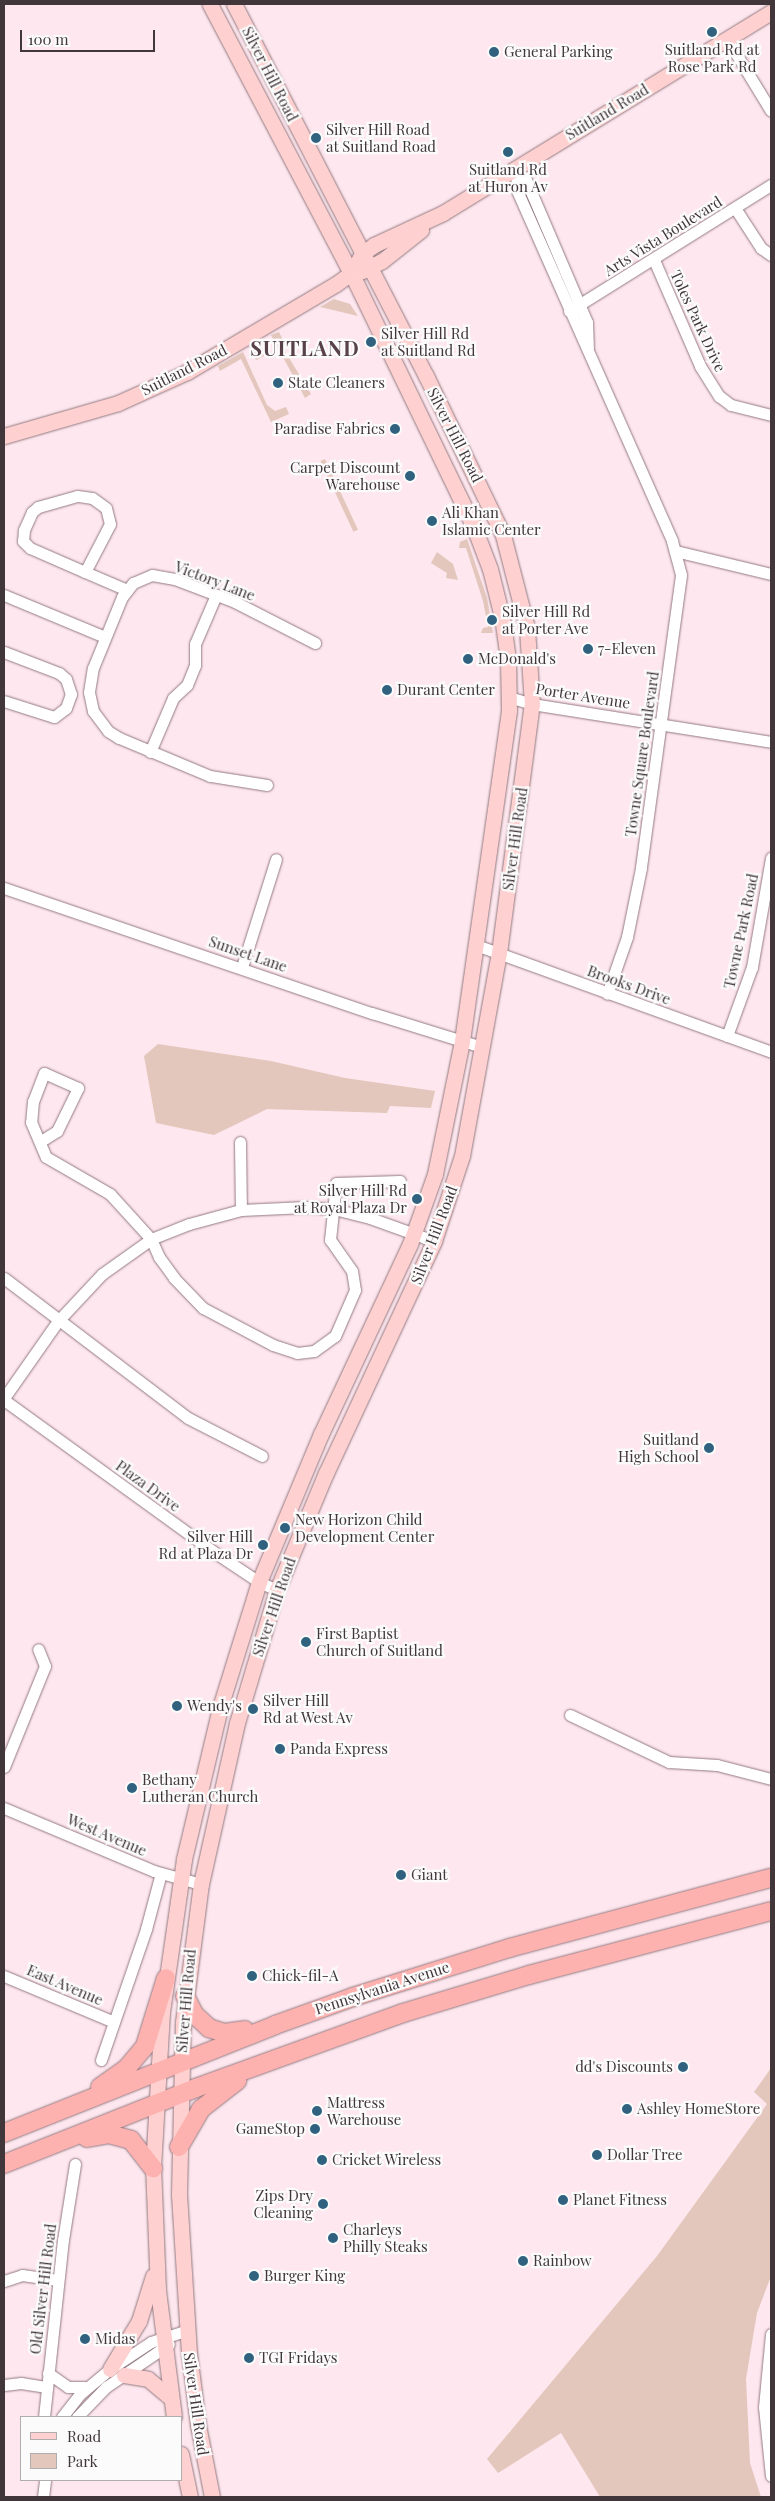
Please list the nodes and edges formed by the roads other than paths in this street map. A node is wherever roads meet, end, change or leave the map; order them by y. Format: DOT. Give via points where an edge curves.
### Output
graph roads {
  1 [pos="210,4"];
  2 [pos="234,4"];
  3 [pos="771,12"];
  4 [pos="727,39"];
  5 [pos="254,42"];
  6 [pos="234,52"];
  7 [pos="771,111"];
  8 [pos="516,173"];
  9 [pos="771,185"];
  10 [pos="735,208"];
  11 [pos="443,213"];
  12 [pos="362,254"];
  13 [pos="771,255"];
  14 [pos="654,260"];
  15 [pos="370,269"];
  16 [pos="351,273"];
  17 [pos="580,305"];
  18 [pos="570,311"];
  19 [pos="588,352"];
  20 [pos="771,415"];
  21 [pos="4,436"];
  22 [pos="675,551"];
  23 [pos="85,572"];
  24 [pos="771,574"];
  25 [pos="127,590"];
  26 [pos="4,595"];
  27 [pos="216,595"];
  28 [pos="105,637"];
  29 [pos="315,643"];
  30 [pos="4,652"];
  31 [pos="89,692"];
  32 [pos="71,694"];
  33 [pos="509,697"];
  34 [pos="4,700"];
  35 [pos="532,704"];
  36 [pos="662,724"];
  37 [pos="771,742"];
  38 [pos="150,752"];
  39 [pos="267,785"];
  40 [pos="771,858"];
  41 [pos="276,859"];
  42 [pos="769,884"];
  43 [pos="4,888"];
  44 [pos="476,945"];
  45 [pos="499,953"];
  46 [pos="242,967"];
  47 [pos="608,994"];
  48 [pos="727,1036"];
  49 [pos="462,1041"];
  50 [pos="482,1047"];
  51 [pos="771,1052"];
  52 [pos="42,1141"];
  53 [pos="240,1142"];
  54 [pos="400,1181"];
  55 [pos="334,1209"];
  56 [pos="241,1210"];
  57 [pos="414,1233"];
  58 [pos="151,1239"];
  59 [pos="434,1241"];
  60 [pos="4,1278"];
  61 [pos="58,1321"];
  62 [pos="4,1399"];
  63 [pos="262,1456"];
  64 [pos="258,1582"];
  65 [pos="278,1590"];
  66 [pos="38,1649"];
  67 [pos="570,1714"];
  68 [pos="4,1767"];
  69 [pos="771,1779"];
  70 [pos="4,1808"];
  71 [pos="161,1873"];
  72 [pos="771,1878"];
  73 [pos="180,1879"];
  74 [pos="201,1884"];
  75 [pos="771,1911"];
  76 [pos="4,1976"];
  77 [pos="166,1978"];
  78 [pos="185,1996"];
  79 [pos="114,2022"];
  80 [pos="275,2025"];
  81 [pos="297,2050"];
  82 [pos="101,2060"];
  83 [pos="181,2062"];
  84 [pos="157,2072"];
  85 [pos="180,2094"];
  86 [pos="76,2104"];
  87 [pos="156,2104"];
  88 [pos="4,2133"];
  89 [pos="55,2144"];
  90 [pos="179,2147"];
  91 [pos="4,2164"];
  92 [pos="75,2164"];
  93 [pos="153,2168"];
  94 [pos="156,2265"];
  95 [pos="6,2277"];
  96 [pos="58,2280"];
  97 [pos="187,2330"];
  98 [pos="771,2334"];
  99 [pos="163,2343"];
  100 [pos="117,2372"];
  101 [pos="48,2373"];
  102 [pos="4,2385"];
  103 [pos="47,2387"];
  104 [pos="86,2387"];
  105 [pos="171,2398"];
  106 [pos="768,2407"];
  107 [pos="44,2416"];
  108 [pos="63,2416"];
  109 [pos="78,2416"];
  110 [pos="174,2416"];
  111 [pos="182,2459"];
  112 [pos="771,2476"];
  113 [pos="45,2481"];
  114 [pos="43,2497"];
  115 [pos="190,2497"];
  116 [pos="212,2497"];
  1 -- 6 [label="main road, Silver Hill Road"];
  2 -- 5 [label="main road, Silver Hill Road"];
  3 -- 4 [label="main road, Suitland Road"];
  4 -- 7 [label="street"];
  4 -- 8 [label="main road, Suitland Road"];
  5 -- 6 [label="main road"];
  5 -- 12 [label="main road, Silver Hill Road"];
  6 -- 16 [label="main road, Silver Hill Road"];
  8 -- 11 [label="main road, Suitland Road"];
  8 -- 17 [label="street, Towne Square Boulevard" via="526,180"];
  8 -- 18 [label="street, Towne Square Boulevard" via="515,186"];
  9 -- 10 [label="street, Arts Vista Boulevard"];
  10 -- 13 [label="street" via="761,248"];
  10 -- 14 [label="street, Arts Vista Boulevard"];
  11 -- 12 [label="main road, Suitland Road"];
  11 -- 15 [label="main road, Suitland Road"];
  12 -- 15 [label="main road, Silver Hill Road"];
  12 -- 16 [label="main road, Suitland Road"];
  14 -- 17 [label="street, Arts Vista Boulevard"];
  14 -- 20 [label="street, Toles Park Drive" via="700,366 719,396 732,405"];
  15 -- 16 [label="main road, Suitland Road"];
  15 -- 35 [label="main road, Silver Hill Road" via="484,492 511,557 528,628"];
  16 -- 21 [label="main road, Suitland Road" via="247,338 167,382 118,403"];
  16 -- 33 [label="main road, Silver Hill Road" via="464,504 483,550 506,637"];
  17 -- 18 [label="street, Arts Vista Boulevard"];
  17 -- 19 [label="street, Towne Square Boulevard" via="588,322"];
  18 -- 19 [label="street, Towne Square Boulevard"];
  19 -- 22 [label="street, Towne Square Boulevard"];
  22 -- 24 [label="street"];
  22 -- 36 [label="street, Towne Square Boulevard" via="681,584"];
  23 -- 23 [label="street" via="23,542 24,530 32,512 38,507 77,496 92,498 106,508 110,524"];
  23 -- 25 [label="street"];
  25 -- 27 [label="street, Victory Lane" via="134,582 152,575 175,579"];
  25 -- 28 [label="street"];
  26 -- 28 [label="street"];
  27 -- 29 [label="street, Victory Lane"];
  27 -- 38 [label="street" via="194,644 195,665 187,685 173,698"];
  28 -- 31 [label="street" via="93,668"];
  30 -- 32 [label="street" via="59,673 66,679"];
  31 -- 32 [label="street"];
  31 -- 38 [label="street" via="93,711 108,730"];
  32 -- 34 [label="street" via="66,708 54,717"];
  33 -- 35 [label="street, Porter Avenue"];
  33 -- 44 [label="main road, Silver Hill Road" via="507,737"];
  35 -- 36 [label="street, Porter Avenue"];
  35 -- 45 [label="main road, Silver Hill Road"];
  36 -- 37 [label="street, Porter Avenue"];
  36 -- 47 [label="street, Towne Square Boulevard" via="632,916"];
  38 -- 39 [label="street" via="210,776"];
  40 -- 42 [label="street, Towne Park Road"];
  41 -- 46 [label="street"];
  42 -- 48 [label="street, Towne Park Road" via="752,967"];
  43 -- 46 [label="street, Sunset Lane"];
  44 -- 45 [label="street, Brooks Drive"];
  44 -- 49 [label="main road, Silver Hill Road"];
  45 -- 47 [label="street, Brooks Drive"];
  45 -- 50 [label="main road, Silver Hill Road"];
  46 -- 49 [label="street, Sunset Lane"];
  47 -- 48 [label="street, Brooks Drive"];
  48 -- 51 [label="street, Brooks Drive"];
  49 -- 50 [label="street, Sunset Lane"];
  49 -- 57 [label="main road, Silver Hill Road" via="440,1151"];
  50 -- 59 [label="main road, Silver Hill Road" via="462,1156"];
  52 -- 52 [label="street" via="34,1132 31,1114 44,1073 78,1088 58,1131"];
  52 -- 58 [label="street" via="46,1157 104,1188"];
  53 -- 56 [label="street"];
  54 -- 55 [label="street" via="336,1183"];
  55 -- 56 [label="street" via="288,1206"];
  55 -- 57 [label="street"];
  55 -- 58 [label="street" via="330,1240 352,1271 355,1290 335,1336 310,1352 287,1351 203,1308 174,1278"];
  56 -- 58 [label="street" via="207,1218"];
  57 -- 59 [label="street"];
  57 -- 64 [label="main road, Silver Hill Road" via="310,1459"];
  58 -- 61 [label="street" via="102,1274"];
  59 -- 65 [label="main road, Silver Hill Road" via="326,1473"];
  60 -- 61 [label="street"];
  61 -- 62 [label="street"];
  61 -- 63 [label="street" via="188,1418"];
  62 -- 64 [label="street, Plaza Drive"];
  64 -- 65 [label="street, Plaza Drive"];
  64 -- 73 [label="main road, Silver Hill Road" via="211,1740"];
  65 -- 74 [label="main road, Silver Hill Road" via="237,1722"];
  66 -- 68 [label="street" via="45,1666"];
  67 -- 69 [label="street" via="669,1762 717,1765"];
  70 -- 71 [label="street, West Avenue"];
  71 -- 73 [label="street, West Avenue"];
  71 -- 79 [label="street" via="146,1929"];
  72 -- 80 [label="highway, Pennsylvania Avenue" via="478,1957"];
  73 -- 74 [label="street, West Avenue"];
  73 -- 77 [label="main road, Silver Hill Road"];
  74 -- 78 [label="main road, Silver Hill Road"];
  75 -- 81 [label="highway, Pennsylvania Avenue" via="474,1991"];
  76 -- 79 [label="street, East Avenue"];
  77 -- 84 [label="main road, Silver Hill Road"];
  77 -- 86 [label="highway" via="141,2052 121,2073"];
  78 -- 80 [label="highway" via="200,2021 214,2031 230,2033"];
  78 -- 83 [label="main road, Silver Hill Road"];
  79 -- 82 [label="street"];
  80 -- 83 [label="highway, Pennsylvania Avenue"];
  81 -- 85 [label="highway, Pennsylvania Avenue"];
  81 -- 90 [label="highway" via="230,2084 211,2098 194,2118"];
  83 -- 84 [label="highway, Pennsylvania Avenue"];
  83 -- 85 [label="main road, Silver Hill Road"];
  84 -- 86 [label="highway, Pennsylvania Avenue"];
  84 -- 87 [label="main road, Silver Hill Road"];
  85 -- 87 [label="highway, Pennsylvania Avenue"];
  85 -- 90 [label="main road, Silver Hill Road"];
  86 -- 88 [label="highway, Pennsylvania Avenue"];
  87 -- 89 [label="highway, Pennsylvania Avenue"];
  87 -- 93 [label="main road, Silver Hill Road"];
  89 -- 91 [label="highway, Pennsylvania Avenue"];
  89 -- 93 [label="highway" via="108,2134 122,2136 135,2143"];
  90 -- 97 [label="main road, Silver Hill Road"];
  92 -- 96 [label="street, Old Silver Hill Road"];
  93 -- 94 [label="main road, Silver Hill Road"];
  94 -- 99 [label="main road, Silver Hill Road"];
  94 -- 100 [label="main road" via="139,2321"];
  95 -- 96 [label="street" via="22,2275"];
  96 -- 101 [label="street, Old Silver Hill Road"];
  97 -- 99 [label="street"];
  97 -- 116 [label="main road, Silver Hill Road" via="198,2426"];
  98 -- 106 [label="street"];
  99 -- 100 [label="street"];
  99 -- 105 [label="main road, Silver Hill Road"];
  100 -- 104 [label="street"];
  100 -- 105 [label="main road" via="148,2379"];
  100 -- 109 [label="street"];
  101 -- 103 [label="street, Old Silver Hill Road"];
  101 -- 104 [label="street" via="68,2387"];
  102 -- 103 [label="street"];
  103 -- 107 [label="street, Old Silver Hill Road"];
  104 -- 108 [label="street"];
  105 -- 110 [label="main road, Silver Hill Road"];
  106 -- 112 [label="street"];
  111 -- 115 [label="main road, Silver Hill Road"];
  113 -- 114 [label="street"];
}
